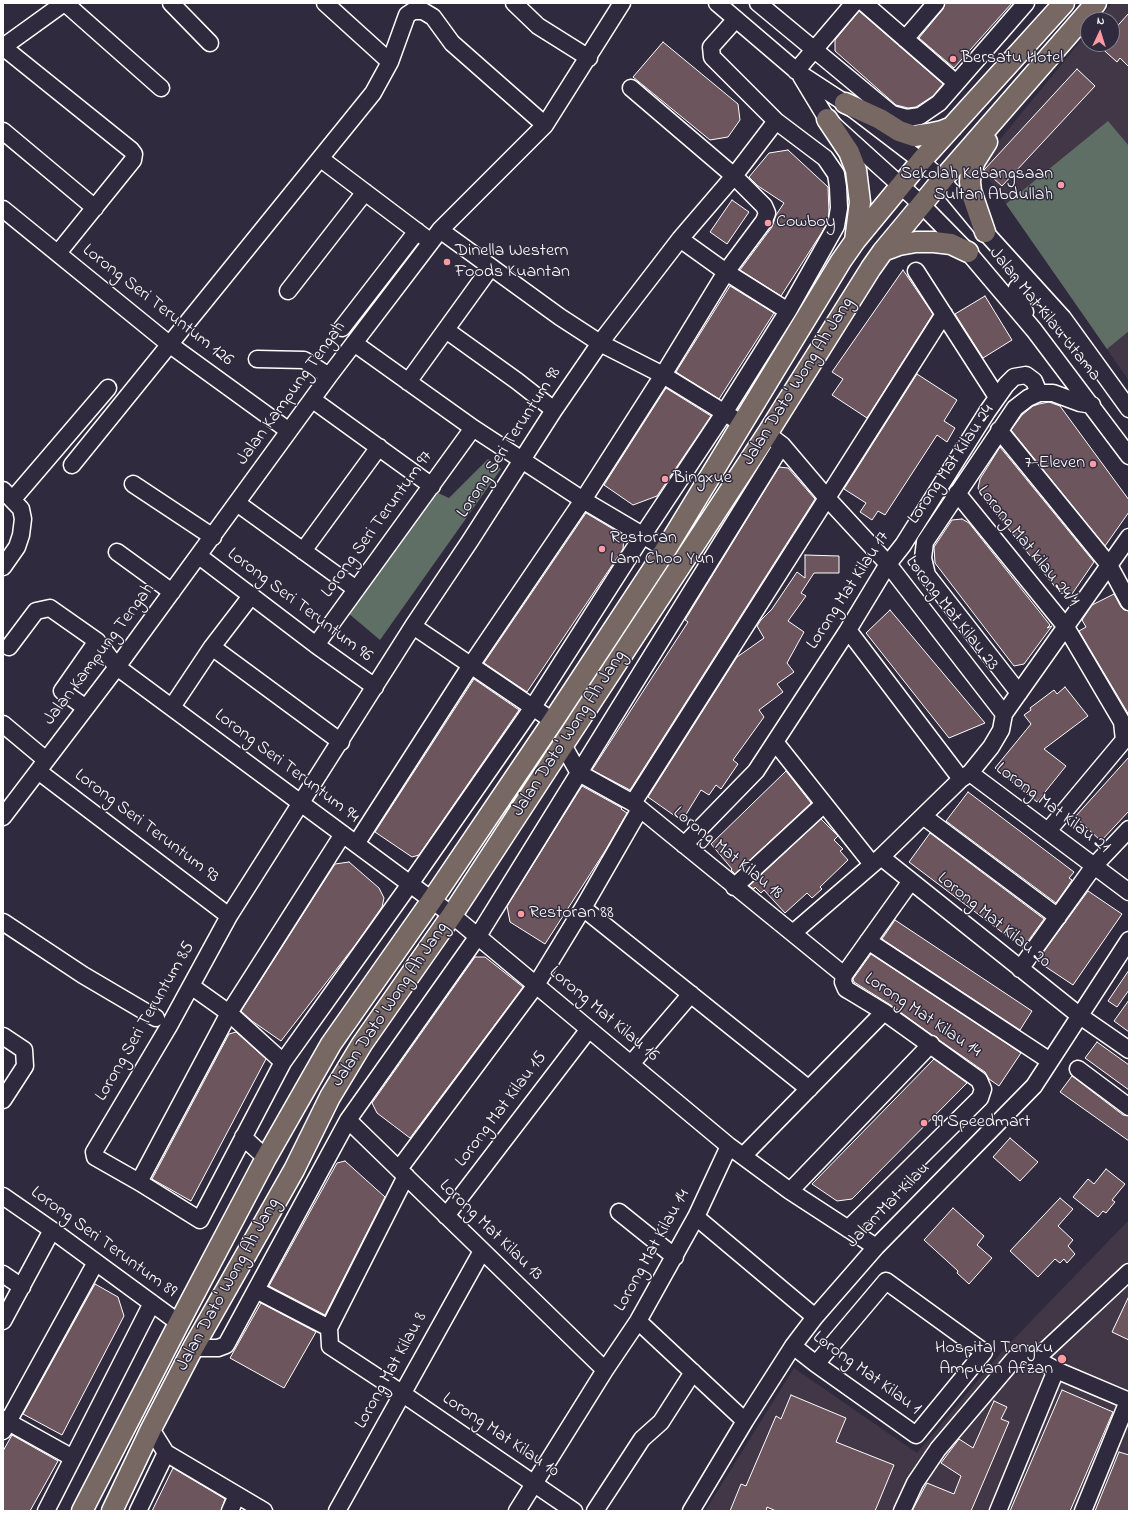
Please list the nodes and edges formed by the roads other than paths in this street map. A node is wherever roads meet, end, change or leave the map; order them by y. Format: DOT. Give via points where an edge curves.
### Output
graph roads {
  1 [pos="64,3"];
  2 [pos="171,3"];
  3 [pos="325,3"];
  4 [pos="514,3"];
  5 [pos="622,3"];
  6 [pos="717,3"];
  7 [pos="758,3"];
  8 [pos="854,3"];
  9 [pos="864,3"];
  10 [pos="936,3"];
  11 [pos="1026,3"];
  12 [pos="1064,3"];
  13 [pos="1096,3"];
  14 [pos="418,7"];
  15 [pos="736,19"];
  16 [pos="905,38"];
  17 [pos="210,43"];
  18 [pos="3,47"];
  19 [pos="814,49"];
  20 [pos="589,58"];
  21 [pos="390,62"];
  22 [pos="798,72"];
  23 [pos="956,83"];
  24 [pos="161,88"];
  25 [pos="631,88"];
  26 [pos="1013,99"];
  27 [pos="845,103"];
  28 [pos="827,119"];
  29 [pos="776,121"];
  30 [pos="545,125"];
  31 [pos="955,125"];
  32 [pos="3,132"];
  33 [pos="321,159"];
  34 [pos="921,161"];
  35 [pos="734,176"];
  36 [pos="942,180"];
  37 [pos="901,185"];
  38 [pos="365,192"];
  39 [pos="921,204"];
  40 [pos="95,208"];
  41 [pos="3,209"];
  42 [pos="417,231"];
  43 [pos="985,232"];
  44 [pos="435,236"];
  45 [pos="680,239"];
  46 [pos="855,241"];
  47 [pos="883,251"];
  48 [pos="968,252"];
  49 [pos="58,253"];
  50 [pos="491,267"];
  51 [pos="916,271"];
  52 [pos="726,272"];
  53 [pos="288,291"];
  54 [pos="788,310"];
  55 [pos="1057,312"];
  56 [pos="944,314"];
  57 [pos="342,328"];
  58 [pos="446,330"];
  59 [pos="1034,330"];
  60 [pos="600,342"];
  61 [pos="354,343"];
  62 [pos="169,344"];
  63 [pos="257,359"];
  64 [pos="663,375"];
  65 [pos="330,376"];
  66 [pos="408,382"];
  67 [pos="108,388"];
  68 [pos="1039,393"];
  69 [pos="998,397"];
  70 [pos="313,400"];
  71 [pos="1092,405"];
  72 [pos="1129,409"];
  73 [pos="554,410"];
  74 [pos="724,413"];
  75 [pos="743,424"];
  76 [pos="473,428"];
  77 [pos="999,430"];
  78 [pos="289,431"];
  79 [pos="775,439"];
  80 [pos="379,448"];
  81 [pos="1129,456"];
  82 [pos="522,460"];
  83 [pos="72,465"];
  84 [pos="133,484"];
  85 [pos="432,486"];
  86 [pos="957,494"];
  87 [pos="8,495"];
  88 [pos="827,498"];
  89 [pos="584,500"];
  90 [pos="237,503"];
  91 [pos="643,535"];
  92 [pos="213,536"];
  93 [pos="1129,537"];
  94 [pos="666,549"];
  95 [pos="303,551"];
  96 [pos="117,552"];
  97 [pos="199,556"];
  98 [pos="888,564"];
  99 [pos="1109,565"];
  100 [pos="3,567"];
  101 [pos="356,589"];
  102 [pos="172,592"];
  103 [pos="251,596"];
  104 [pos="1129,602"];
  105 [pos="414,626"];
  106 [pos="1066,627"];
  107 [pos="848,630"];
  108 [pos="97,641"];
  109 [pos="316,644"];
  110 [pos="9,647"];
  111 [pos="212,647"];
  112 [pos="471,665"];
  113 [pos="117,666"];
  114 [pos="375,687"];
  115 [pos="1019,693"];
  116 [pos="172,707"];
  117 [pos="533,707"];
  118 [pos="86,708"];
  119 [pos="1004,714"];
  120 [pos="553,720"];
  121 [pos="3,724"];
  122 [pos="340,742"];
  123 [pos="775,742"];
  124 [pos="563,745"];
  125 [pos="42,766"];
  126 [pos="579,773"];
  127 [pos="965,776"];
  128 [pos="301,803"];
  129 [pos="824,804"];
  130 [pos="637,806"];
  131 [pos="923,816"];
  132 [pos="3,817"];
  133 [pos="1129,829"];
  134 [pos="1048,831"];
  135 [pos="343,834"];
  136 [pos="356,844"];
  137 [pos="684,845"];
  138 [pos="876,861"];
  139 [pos="1094,866"];
  140 [pos="910,881"];
  141 [pos="410,884"];
  142 [pos="734,887"];
  143 [pos="1129,892"];
  144 [pos="432,900"];
  145 [pos="583,908"];
  146 [pos="452,915"];
  147 [pos="230,916"];
  148 [pos="1058,917"];
  149 [pos="3,922"];
  150 [pos="793,933"];
  151 [pos="478,936"];
  152 [pos="1129,940"];
  153 [pos="868,941"];
  154 [pos="1020,969"];
  155 [pos="844,975"];
  156 [pos="536,984"];
  157 [pos="191,986"];
  158 [pos="691,994"];
  159 [pos="884,1012"];
  160 [pos="229,1013"];
  161 [pos="1080,1016"];
  162 [pos="156,1018"];
  163 [pos="589,1029"];
  164 [pos="3,1036"];
  165 [pos="931,1044"];
  166 [pos="1129,1050"];
  167 [pos="1050,1061"];
  168 [pos="283,1062"];
  169 [pos="632,1064"];
  170 [pos="1078,1070"];
  171 [pos="809,1089"];
  172 [pos="984,1089"];
  173 [pos="3,1100"];
  174 [pos="1129,1107"];
  175 [pos="348,1120"];
  176 [pos="243,1137"];
  177 [pos="729,1146"];
  178 [pos="743,1156"];
  179 [pos="266,1158"];
  180 [pos="402,1173"];
  181 [pos="139,1182"];
  182 [pos="790,1191"];
  183 [pos="3,1196"];
  184 [pos="619,1212"];
  185 [pos="446,1216"];
  186 [pos="696,1216"];
  187 [pos="848,1229"];
  188 [pos="52,1230"];
  189 [pos="876,1248"];
  190 [pos="482,1251"];
  191 [pos="675,1256"];
  192 [pos="96,1262"];
  193 [pos="1129,1272"];
  194 [pos="3,1274"];
  195 [pos="22,1286"];
  196 [pos="256,1290"];
  197 [pos="152,1303"];
  198 [pos="814,1317"];
  199 [pos="3,1321"];
  200 [pos="638,1321"];
  201 [pos="178,1323"];
  202 [pos="329,1328"];
  203 [pos="793,1346"];
  204 [pos="193,1348"];
  205 [pos="1036,1359"];
  206 [pos="816,1364"];
  207 [pos="605,1370"];
  208 [pos="1056,1370"];
  209 [pos="693,1372"];
  210 [pos="403,1394"];
  211 [pos="1129,1401"];
  212 [pos="745,1421"];
  213 [pos="5,1424"];
  214 [pos="152,1429"];
  215 [pos="166,1453"];
  216 [pos="73,1458"];
  217 [pos="534,1483"];
  218 [pos="237,1495"];
  219 [pos="46,1511"];
  220 [pos="82,1511"];
  221 [pos="112,1511"];
  222 [pos="138,1511"];
  223 [pos="230,1511"];
  224 [pos="264,1511"];
  225 [pos="337,1511"];
  226 [pos="517,1511"];
  227 [pos="574,1511"];
  228 [pos="596,1511"];
  229 [pos="691,1511"];
  230 [pos="902,1511"];
  231 [pos="998,1511"];
  232 [pos="1082,1511"];
  1 -- 18 [label="street"];
  1 -- 24 [label="street"];
  2 -- 17 [label="street"];
  3 -- 21 [label="street"];
  4 -- 20 [label="street" via="538,26"];
  5 -- 20 [label="street, Jalan Kampung Tengah"];
  6 -- 15 [label="street"];
  7 -- 19 [label="street"];
  8 -- 19 [label="street"];
  9 -- 16 [label="street"];
  10 -- 16 [label="street"];
  11 -- 23 [label="street"];
  12 -- 31 [label="main road, Jalan Dato' Wong Ah Jang"];
  13 -- 26 [label="main road, Jalan Dato' Wong Ah Jang"];
  14 -- 21 [label="street" via="407,15"];
  14 -- 30 [label="street" via="433,17 452,43"];
  15 -- 22 [label="street"];
  15 -- 29 [label="street" via="711,47 712,57"];
  16 -- 23 [label="street"];
  18 -- 40 [label="street" via="134,154 133,160"];
  19 -- 22 [label="street"];
  19 -- 23 [label="street" via="892,114 908,118 920,116 939,103"];
  20 -- 30 [label="street, Jalan Kampung Tengah"];
  21 -- 33 [label="street" via="373,93"];
  22 -- 27 [label="street, Jalan Mat Kilau Utama"];
  22 -- 28 [label="street, Jalan Mat Kilau Utama"];
  25 -- 35 [label="street"];
  26 -- 36 [label="main road, Jalan Dato' Wong Ah Jang"];
  26 -- 43 [label="main road" via="975,161 971,172 971,191"];
  27 -- 31 [label="main road" via="914,136 942,131"];
  27 -- 34 [label="street, Jalan Mat Kilau Utama"];
  28 -- 37 [label="street, Jalan Mat Kilau Utama"];
  28 -- 46 [label="main road" via="849,152 856,170 860,202"];
  29 -- 35 [label="street, Lorong Seri Teruntum 98"];
  29 -- 54 [label="street" via="825,158 836,174 839,195 836,226"];
  30 -- 44 [label="street, Jalan Kampung Tengah"];
  31 -- 34 [label="main road, Jalan Dato' Wong Ah Jang"];
  32 -- 40 [label="street"];
  33 -- 38 [label="street"];
  33 -- 62 [label="street"];
  34 -- 36 [label="street, Jalan Mat Kilau Utama"];
  34 -- 37 [label="main road, Jalan Dato' Wong Ah Jang"];
  35 -- 45 [label="street, Lorong Seri Teruntum 98"];
  35 -- 52 [label="street" via="764,206 767,213 764,221"];
  36 -- 39 [label="main road, Jalan Dato' Wong Ah Jang"];
  36 -- 43 [label="street, Jalan Mat Kilau Utama"];
  37 -- 39 [label="street, Jalan Mat Kilau Utama"];
  37 -- 46 [label="main road, Jalan Dato' Wong Ah Jang"];
  38 -- 42 [label="street"];
  38 -- 53 [label="street"];
  39 -- 47 [label="main road, Jalan Dato' Wong Ah Jang"];
  39 -- 48 [label="street, Jalan Mat Kilau Utama"];
  40 -- 49 [label="street"];
  41 -- 49 [label="street, Lorong Seri Teruntum 126"];
  42 -- 44 [label="street"];
  42 -- 57 [label="street"];
  43 -- 55 [label="street, Jalan Mat Kilau Utama"];
  44 -- 50 [label="street"];
  44 -- 61 [label="street, Jalan Kampung Tengah"];
  45 -- 52 [label="street"];
  45 -- 60 [label="street, Lorong Seri Teruntum 98"];
  46 -- 75 [label="main road, Jalan Dato' Wong Ah Jang"];
  47 -- 48 [label="main road" via="910,243 934,242 951,244"];
  47 -- 79 [label="main road, Jalan Dato' Wong Ah Jang"];
  48 -- 59 [label="street, Jalan Mat Kilau Utama"];
  49 -- 62 [label="street, Lorong Seri Teruntum 126"];
  50 -- 58 [label="street"];
  50 -- 60 [label="street" via="560,317"];
  51 -- 56 [label="street"];
  52 -- 54 [label="street"];
  52 -- 64 [label="street"];
  54 -- 74 [label="street"];
  55 -- 59 [label="street" via="1025,286 1017,288 1016,292"];
  55 -- 72 [label="street, Jalan Mat Kilau Utama"];
  56 -- 69 [label="street"];
  56 -- 88 [label="street"];
  58 -- 66 [label="street"];
  58 -- 73 [label="street"];
  59 -- 71 [label="street, Jalan Mat Kilau Utama"];
  60 -- 64 [label="street"];
  60 -- 73 [label="street, Lorong Seri Teruntum 98"];
  61 -- 65 [label="street, Jalan Kampung Tengah"];
  61 -- 66 [label="street"];
  62 -- 78 [label="street, Lorong Seri Teruntum 126"];
  62 -- 83 [label="street"];
  63 -- 65 [label="street" via="304,360"];
  64 -- 74 [label="street"];
  64 -- 89 [label="street"];
  65 -- 70 [label="street, Jalan Kampung Tengah"];
  66 -- 76 [label="street"];
  67 -- 87 [label="street"];
  68 -- 69 [label="street, Lorong Mat Kilau 17" via="1034,381 1026,375 1014,377"];
  68 -- 71 [label="street" via="1053,393"];
  68 -- 77 [label="street, Lorong Mat Kilau 24" via="1015,408"];
  69 -- 98 [label="street, Lorong Mat Kilau 17" via="903,545"];
  70 -- 78 [label="street, Jalan Kampung Tengah"];
  70 -- 80 [label="street"];
  71 -- 81 [label="street, Jalan Mat Kilau Utama"];
  73 -- 82 [label="street, Lorong Seri Teruntum 98"];
  74 -- 75 [label="street"];
  74 -- 91 [label="street"];
  75 -- 94 [label="main road, Jalan Dato' Wong Ah Jang"];
  76 -- 82 [label="street"];
  76 -- 85 [label="street, Lorong Seri Teruntum 97"];
  77 -- 86 [label="street, Lorong Mat Kilau 24"];
  77 -- 99 [label="street"];
  78 -- 90 [label="street, Jalan Kampung Tengah"];
  79 -- 88 [label="street, Lorong Mat Kilau 23"];
  79 -- 124 [label="main road, Jalan Dato' Wong Ah Jang"];
  79 -- 126 [label="street"];
  80 -- 85 [label="street"];
  80 -- 95 [label="street"];
  82 -- 89 [label="street"];
  82 -- 105 [label="street, Lorong Seri Teruntum 98"];
  84 -- 92 [label="street"];
  85 -- 101 [label="street, Lorong Seri Teruntum 97"];
  86 -- 106 [label="street, Lorong Mat kilau 24/1"];
  86 -- 115 [label="street, Lorong Mat Kilau 24" via="925,542 923,558 927,575"];
  87 -- 100 [label="street" via="21,509 23,520 17,548"];
  88 -- 98 [label="street, Lorong Mat Kilau 23"];
  88 -- 130 [label="street"];
  89 -- 91 [label="street"];
  89 -- 112 [label="street"];
  90 -- 92 [label="street, Jalan Kampung Tengah"];
  90 -- 95 [label="street"];
  91 -- 94 [label="street"];
  91 -- 117 [label="street"];
  92 -- 97 [label="street, Jalan Kampung Tengah"];
  93 -- 99 [label="street"];
  94 -- 120 [label="main road, Jalan Dato' Wong Ah Jang"];
  95 -- 101 [label="street"];
  96 -- 102 [label="street"];
  97 -- 102 [label="street, Jalan Kampung Tengah"];
  97 -- 103 [label="street, Lorong Seri Teruntum 96"];
  98 -- 107 [label="street, Lorong Mat Kilau 17"];
  98 -- 119 [label="street, Lorong Mat Kilau 23"];
  99 -- 104 [label="street"];
  99 -- 106 [label="street"];
  101 -- 109 [label="street, Lorong Seri Teruntum 97"];
  102 -- 113 [label="street, Jalan Kampung Tengah"];
  103 -- 109 [label="street, Lorong Seri Teruntum 96"];
  103 -- 111 [label="street"];
  105 -- 112 [label="street"];
  105 -- 114 [label="street, Lorong Seri Teruntum 98"];
  106 -- 115 [label="street"];
  106 -- 134 [label="street, Lorong Mat kilau 24/1" via="1122,722 1124,740"];
  107 -- 123 [label="street, Lorong Mat Kilau 17"];
  107 -- 127 [label="street, Lorong Mat Kilau 21"];
  108 -- 110 [label="street, Lorong Seri Teruntum 94" via="50,608 36,611"];
  108 -- 113 [label="street, Lorong Seri Teruntum 94"];
  108 -- 118 [label="street" via="62,691"];
  109 -- 114 [label="street, Lorong Seri Teruntum 96"];
  111 -- 116 [label="street"];
  111 -- 122 [label="street"];
  112 -- 117 [label="street"];
  112 -- 136 [label="street"];
  113 -- 116 [label="street, Lorong Seri Teruntum 94"];
  113 -- 118 [label="street, Jalan Kampung Tengah"];
  114 -- 122 [label="street, Lorong Seri Teruntum 98"];
  115 -- 119 [label="street"];
  116 -- 128 [label="street, Lorong Seri Teruntum 94"];
  117 -- 120 [label="street"];
  117 -- 141 [label="street"];
  118 -- 125 [label="street, Jalan Kampung Tengah"];
  119 -- 127 [label="street" via="1001,730 991,747"];
  120 -- 144 [label="main road, Jalan Dato' Wong Ah Jang"];
  121 -- 125 [label="street, Lorong Seri Teruntum 93"];
  122 -- 128 [label="street, Lorong Seri Teruntum 98"];
  123 -- 129 [label="street, Lorong Mat Kilau 20"];
  123 -- 137 [label="street, Lorong Mat Kilau 17" via="756,771"];
  124 -- 126 [label="street"];
  124 -- 146 [label="main road, Jalan Dato' Wong Ah Jang"];
  125 -- 132 [label="street, Jalan Kampung Tengah"];
  125 -- 147 [label="street, Lorong Seri Teruntum 93"];
  126 -- 130 [label="street, Lorong Mat Kilau 18"];
  126 -- 151 [label="street"];
  127 -- 131 [label="street"];
  127 -- 134 [label="street, Lorong Mat Kilau 21"];
  128 -- 135 [label="street, Lorong Seri Teruntum 94"];
  128 -- 147 [label="street, Lorong Seri Teruntum 85"];
  129 -- 138 [label="street, Lorong Mat Kilau 20"];
  129 -- 142 [label="street"];
  130 -- 137 [label="street, Lorong Mat Kilau 18"];
  130 -- 145 [label="street"];
  131 -- 138 [label="street"];
  131 -- 148 [label="street"];
  133 -- 139 [label="street"];
  134 -- 139 [label="street, Lorong Mat Kilau 21"];
  135 -- 136 [label="street, Lorong Seri Teruntum 94"];
  135 -- 160 [label="street"];
  136 -- 141 [label="street, Lorong Seri Teruntum 94"];
  137 -- 142 [label="street, Lorong Mat Kilau 18"];
  138 -- 140 [label="street, Lorong Mat Kilau 20"];
  138 -- 150 [label="street"];
  139 -- 143 [label="street, Lorong Mat Kilau 21"];
  139 -- 148 [label="street"];
  140 -- 153 [label="street"];
  140 -- 154 [label="street, Lorong Mat Kilau 20"];
  141 -- 144 [label="street, Lorong Seri Teruntum 94"];
  141 -- 168 [label="street"];
  142 -- 150 [label="street, Lorong Mat Kilau 18"];
  144 -- 146 [label="street, Lorong Seri Teruntum 94"];
  144 -- 179 [label="main road, Jalan Dato' Wong Ah Jang" via="331,1044"];
  145 -- 156 [label="street"];
  145 -- 158 [label="street"];
  146 -- 151 [label="street, Lorong Mat Kilau 16"];
  146 -- 204 [label="main road, Jalan Dato' Wong Ah Jang" via="362,1044 330,1097 294,1170"];
  147 -- 157 [label="street, Lorong Seri Teruntum 85"];
  148 -- 154 [label="street"];
  149 -- 162 [label="street" via="83,975"];
  150 -- 155 [label="street, Lorong Mat Kilau 18"];
  151 -- 156 [label="street, Lorong Mat Kilau 16"];
  151 -- 175 [label="street"];
  152 -- 161 [label="street, Jalan Mat Kilau"];
  153 -- 155 [label="street"];
  153 -- 167 [label="street"];
  154 -- 161 [label="street, Lorong Mat Kilau 20"];
  155 -- 159 [label="street, Lorong Mat Kilau 14" via="846,989"];
  156 -- 163 [label="street, Lorong Mat Kilau 16"];
  156 -- 180 [label="street"];
  157 -- 160 [label="street"];
  157 -- 181 [label="street, Lorong Seri Teruntum 85" via="94,1152 95,1157"];
  158 -- 169 [label="street"];
  158 -- 171 [label="street"];
  159 -- 165 [label="street, Lorong Mat Kilau 14"];
  159 -- 171 [label="street"];
  160 -- 168 [label="street"];
  160 -- 181 [label="street"];
  161 -- 166 [label="street, Lorong Mat Kilau 20"];
  161 -- 167 [label="street, Jalan Mat Kilau"];
  163 -- 169 [label="street, Lorong Mat Kilau 16"];
  163 -- 185 [label="street, Lorong Mat Kilau 15"];
  164 -- 173 [label="street" via="24,1050 25,1066"];
  165 -- 172 [label="street, Lorong Mat Kilau 14" via="979,1080"];
  165 -- 182 [label="street"];
  167 -- 189 [label="street, Jalan Mat Kilau" via="1034,1086"];
  168 -- 176 [label="street"];
  169 -- 177 [label="street, Lorong Mat Kilau 16"];
  170 -- 174 [label="street"];
  171 -- 178 [label="street"];
  172 -- 187 [label="street, Jalan Mat Kilau" via="980,1098"];
  175 -- 180 [label="street, Lorong Mat Kilau 13"];
  175 -- 196 [label="street"];
  176 -- 179 [label="street"];
  176 -- 181 [label="street, Lorong Seri Teruntum 85" via="200,1220"];
  177 -- 178 [label="street, Lorong Mat Kilau 16"];
  177 -- 186 [label="street, Lorong Mat Kilau 14"];
  178 -- 182 [label="street, Lorong Mat Kilau 16"];
  179 -- 201 [label="main road, Jalan Dato' Wong Ah Jang"];
  180 -- 185 [label="street, Lorong Mat Kilau 13"];
  180 -- 202 [label="street"];
  182 -- 187 [label="street, Lorong Mat Kilau 16"];
  183 -- 188 [label="street, Lorong Seri Teruntum 89"];
  184 -- 191 [label="street"];
  185 -- 190 [label="street, Lorong Mat Kilau 13"];
  186 -- 191 [label="street, Lorong Mat Kilau 14"];
  186 -- 198 [label="street"];
  187 -- 189 [label="street, Lorong Mat Kilau 16"];
  188 -- 192 [label="street, Lorong Seri Teruntum 89"];
  188 -- 195 [label="street"];
  189 -- 198 [label="street, Jalan Mat Kilau"];
  190 -- 207 [label="street, Lorong Mat Kilau 13"];
  190 -- 210 [label="street, Lorong Mat Kilau 8"];
  191 -- 200 [label="street, Lorong Mat Kilau 14"];
  192 -- 197 [label="street, Lorong Seri Teruntum 89"];
  192 -- 213 [label="street"];
  193 -- 205 [label="street"];
  194 -- 195 [label="street"];
  195 -- 199 [label="street"];
  196 -- 202 [label="street"];
  196 -- 204 [label="street" via="226,1345 218,1348"];
  197 -- 201 [label="street, Lorong Seri Teruntum 89"];
  197 -- 216 [label="street"];
  198 -- 203 [label="street, Jalan Mat Kilau"];
  200 -- 207 [label="street, Lorong Mat Kilau 14"];
  200 -- 209 [label="street"];
  201 -- 220 [label="main road, Jalan Dato' Wong Ah Jang"];
  202 -- 210 [label="street, Lorong Mat Kilau 10" via="330,1346"];
  203 -- 206 [label="street, Lorong Mat Kilau 1"];
  203 -- 212 [label="street, Jalan Mat Kilau"];
  204 -- 214 [label="main road, Jalan Dato' Wong Ah Jang"];
  205 -- 208 [label="street"];
  205 -- 230 [label="street" via="1025,1354 1015,1358 938,1449 914,1483"];
  206 -- 206 [label="street, Lorong Mat Kilau 1" via="886,1281 984,1352 916,1435"];
  207 -- 217 [label="street, Lorong Mat Kilau 14"];
  208 -- 211 [label="street"];
  208 -- 231 [label="street"];
  209 -- 212 [label="street"];
  209 -- 228 [label="street" via="660,1422 642,1439"];
  210 -- 217 [label="street, Lorong Mat Kilau 10"];
  210 -- 225 [label="street, Lorong Mat Kilau 8"];
  211 -- 232 [label="street"];
  212 -- 229 [label="street, Jalan Mat Kilau"];
  213 -- 216 [label="street"];
  214 -- 215 [label="street"];
  214 -- 221 [label="main road, Jalan Dato' Wong Ah Jang"];
  215 -- 218 [label="street"];
  215 -- 222 [label="street"];
  216 -- 219 [label="street"];
  217 -- 226 [label="street, Lorong Mat Kilau 14"];
  217 -- 227 [label="street, Lorong Mat Kilau 10"];
  218 -- 223 [label="street"];
  218 -- 224 [label="street"];
}
